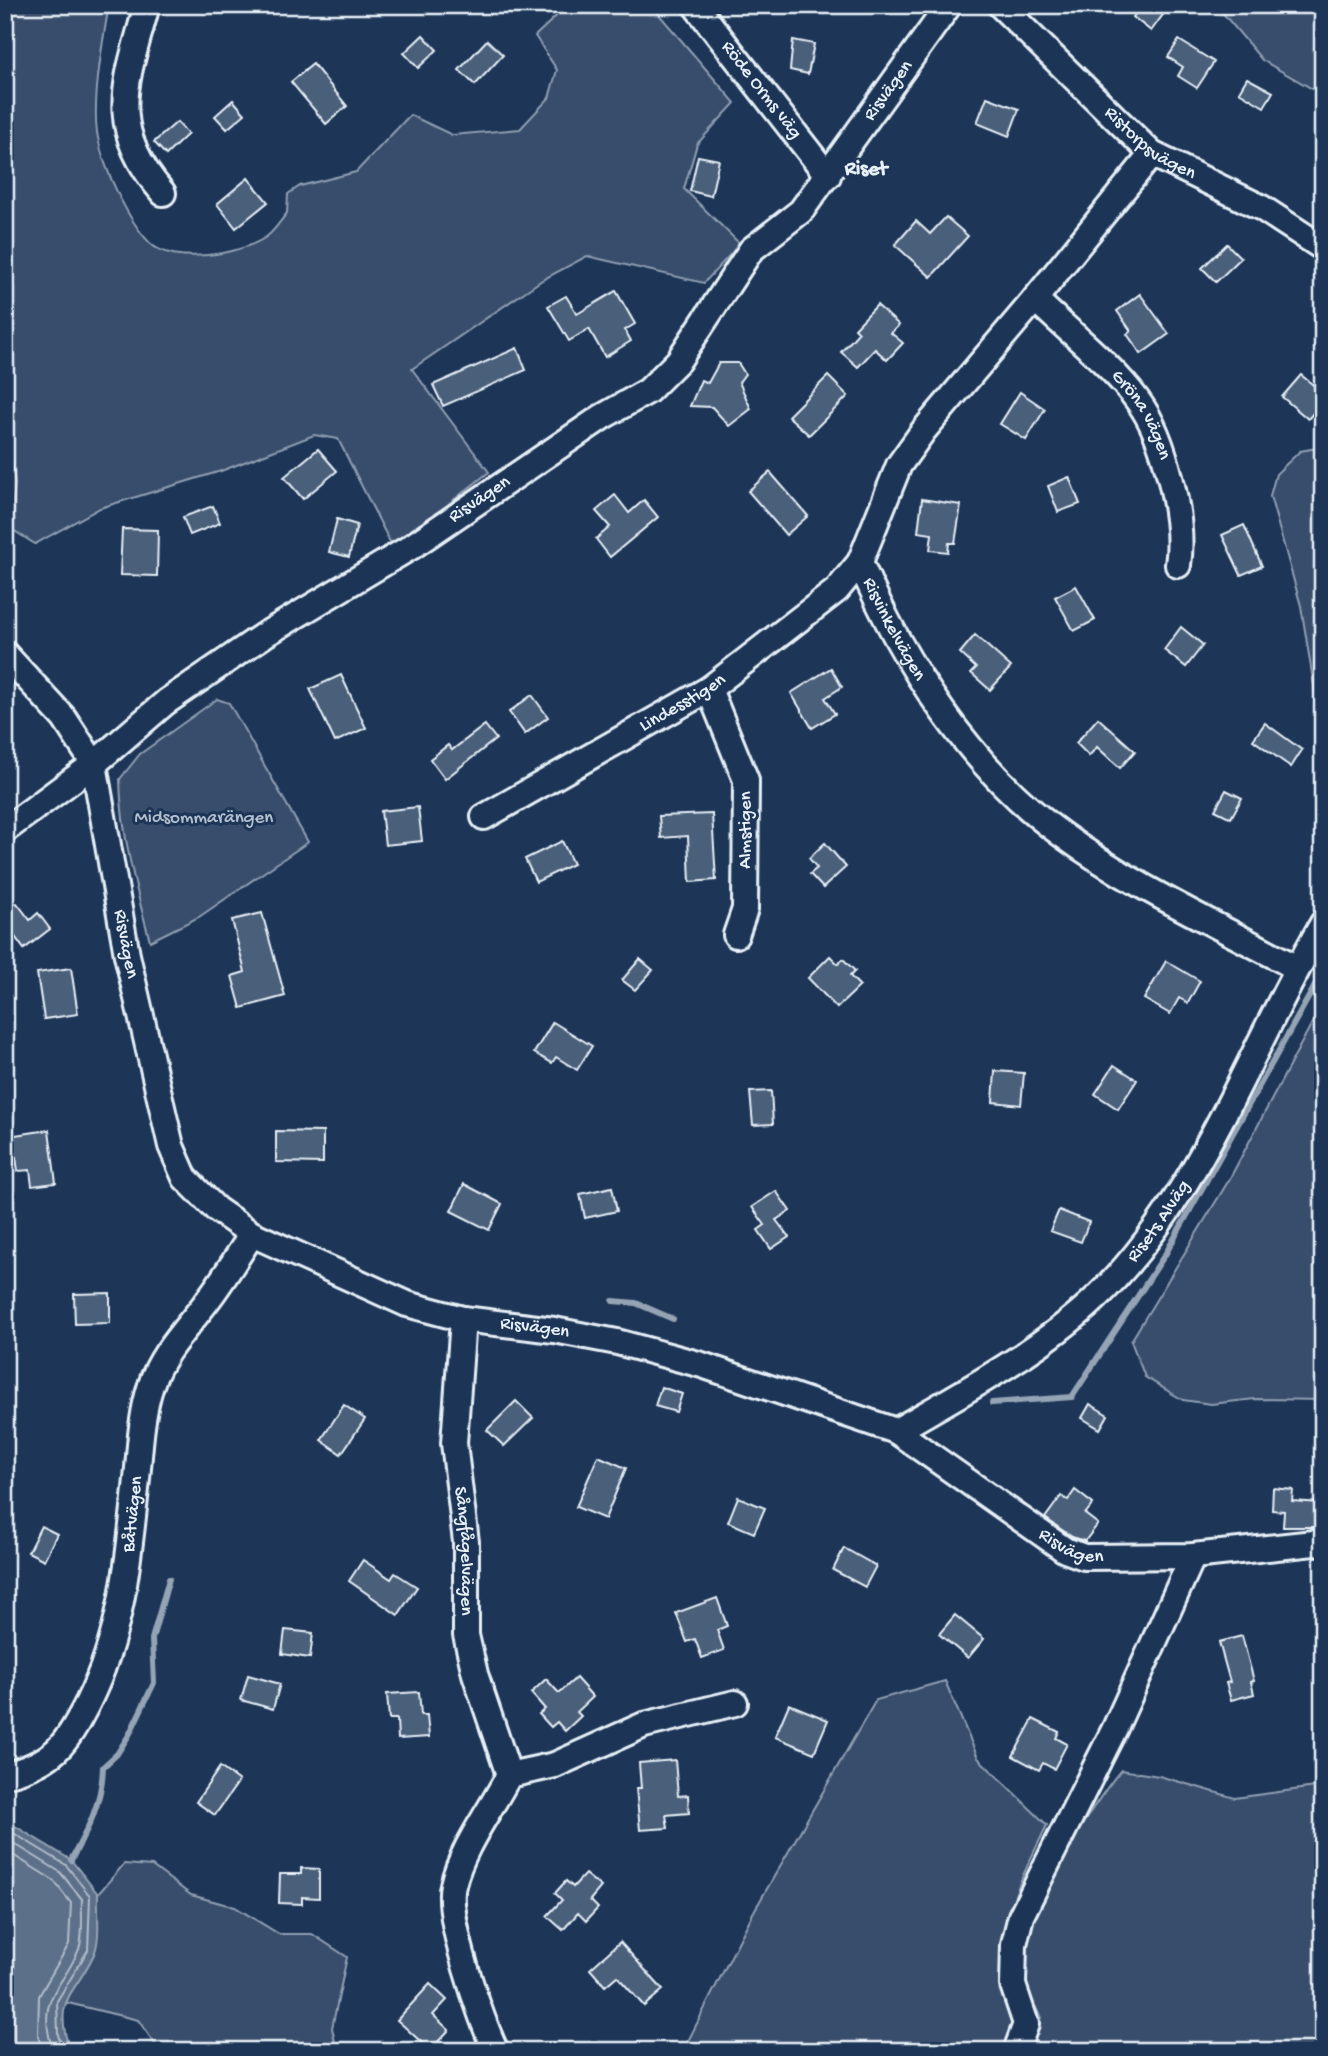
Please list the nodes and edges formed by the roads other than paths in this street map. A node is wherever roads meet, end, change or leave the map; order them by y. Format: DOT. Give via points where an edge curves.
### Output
graph roads {
  1 [pos="147,5"];
  2 [pos="695,5"];
  3 [pos="949,5"];
  4 [pos="1000,5"];
  5 [pos="1152,154"];
  6 [pos="828,176"];
  7 [pos="163,193"];
  8 [pos="1323,248"];
  9 [pos="1035,299"];
  10 [pos="860,562"];
  11 [pos="1178,565"];
  12 [pos="5,654"];
  13 [pos="709,689"];
  14 [pos="94,764"];
  15 [pos="484,817"];
  16 [pos="5,830"];
  17 [pos="1323,923"];
  18 [pos="736,935"];
  19 [pos="1297,968"];
  20 [pos="251,1234"];
  21 [pos="463,1319"];
  22 [pos="896,1431"];
  23 [pos="1323,1542"];
  24 [pos="1193,1556"];
  25 [pos="735,1703"];
  26 [pos="5,1775"];
  27 [pos="509,1775"];
  28 [pos="496,2051"];
  29 [pos="1016,2051"];
  1 -- 7 [label="street" via="126,85 126,118 141,168"];
  2 -- 6 [label="street, Röde Orms väg"];
  3 -- 6 [label="street, Risvägen"];
  4 -- 5 [label="street, Ristorpsvägen"];
  5 -- 8 [label="street, Ristorpsvägen" via="1262,208"];
  5 -- 9 [label="street, Risvinkelvägen"];
  6 -- 14 [label="street, Risvägen" via="801,211 751,250 678,361 648,391 602,416 411,547 264,635 166,702"];
  9 -- 10 [label="street, Risvinkelvägen" via="899,465"];
  9 -- 11 [label="street, Gröna vägen" via="1123,383 1151,422 1182,533"];
  10 -- 13 [label="street, Lindesstigen" via="836,590"];
  10 -- 19 [label="street, Risvinkelvägen" via="883,617 914,669 953,724 1011,791 1060,833 1122,873"];
  12 -- 14 [label="street" via="64,718"];
  13 -- 15 [label="street, Lindesstigen"];
  13 -- 18 [label="street, Almstigen" via="746,780 745,909"];
  14 -- 16 [label="street"];
  14 -- 20 [label="street, Risvägen" via="127,955 171,1146 185,1178 216,1209"];
  17 -- 19 [label="street, Risets Alväg"];
  19 -- 22 [label="street, Risets Alväg" via="1217,1126 1123,1270 1065,1325"];
  20 -- 21 [label="street, Risvägen" via="407,1304"];
  20 -- 26 [label="street, Båtvägen" via="152,1381 144,1409 127,1581 106,1665 68,1740 31,1769"];
  21 -- 22 [label="street, Risvägen" via="617,1342"];
  21 -- 27 [label="street, Sångfågelvägen" via="454,1443 466,1542 466,1635"];
  22 -- 24 [label="street, Risvägen" via="1065,1550 1084,1557"];
  23 -- 24 [label="street, Risvägen"];
  24 -- 29 [label="street" via="1115,1728 1021,1916 1014,1944 1013,1985 1026,2024"];
  25 -- 27 [label="street" via="644,1725 555,1765"];
  27 -- 28 [label="street" via="472,1842 451,1894 462,1950"];
}
